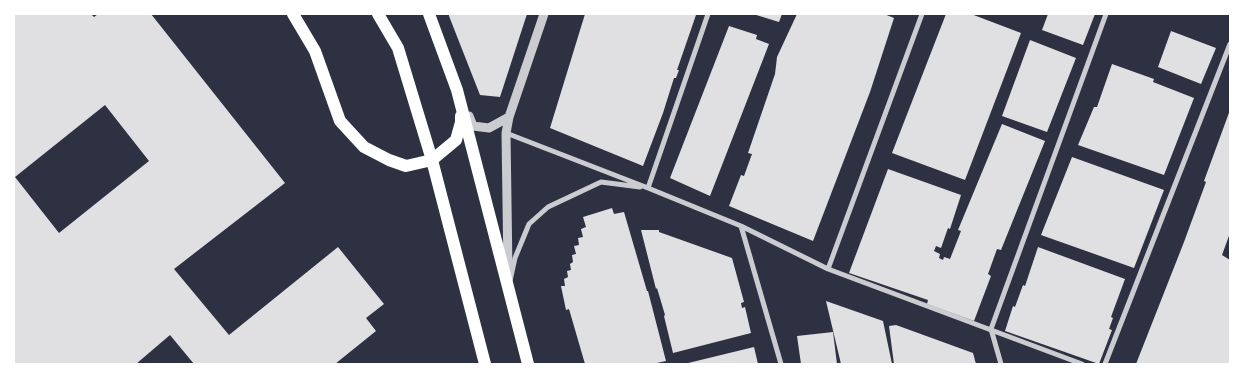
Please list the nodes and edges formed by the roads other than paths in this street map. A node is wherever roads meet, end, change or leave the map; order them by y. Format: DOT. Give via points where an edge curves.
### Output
graph roads {
  1 [pos="293,14"];
  2 [pos="378,14"];
  3 [pos="429,14"];
  4 [pos="544,14"];
  5 [pos="708,14"];
  6 [pos="922,14"];
  7 [pos="1106,14"];
  8 [pos="1230,44"];
  9 [pos="458,90"];
  10 [pos="509,117"];
  11 [pos="506,133"];
  12 [pos="432,160"];
  13 [pos="648,188"];
  14 [pos="742,226"];
  15 [pos="828,270"];
  16 [pos="508,290"];
  17 [pos="991,329"];
  18 [pos="485,364"];
  19 [pos="528,364"];
  20 [pos="781,364"];
  21 [pos="1001,364"];
  22 [pos="1082,364"];
  23 [pos="1105,364"];
  1 -- 12 [label="main road" via="315,51 340,121 364,147 406,166"];
  2 -- 12 [label="main road" via="398,48"];
  3 -- 9 [label="main road"];
  4 -- 10 [label="street"];
  5 -- 13 [label="street"];
  6 -- 15 [label="street"];
  7 -- 17 [label="street"];
  8 -- 23 [label="street"];
  9 -- 10 [label="street" via="473,126 489,128"];
  9 -- 12 [label="main road" via="461,122 456,140"];
  9 -- 16 [label="main road"];
  10 -- 11 [label="street"];
  11 -- 13 [label="street"];
  11 -- 16 [label="street"];
  12 -- 18 [label="main road"];
  13 -- 14 [label="street"];
  13 -- 16 [label="street" via="601,182 548,207 529,224 515,258"];
  14 -- 15 [label="street"];
  14 -- 20 [label="street"];
  15 -- 17 [label="street"];
  16 -- 19 [label="main road"];
  17 -- 21 [label="street"];
  17 -- 22 [label="street"];
}
